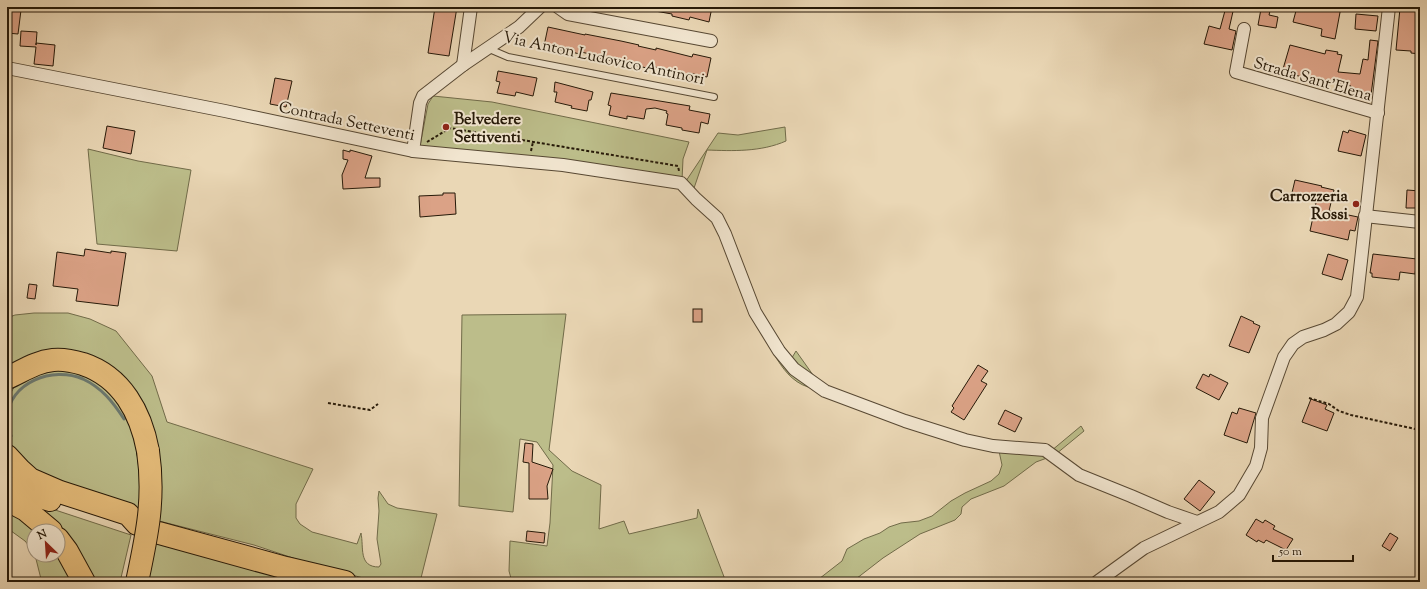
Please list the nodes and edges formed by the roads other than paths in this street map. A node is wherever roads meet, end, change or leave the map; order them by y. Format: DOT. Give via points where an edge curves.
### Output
graph roads {
  1 [pos="471,7"];
  2 [pos="540,7"];
  3 [pos="558,7"];
  4 [pos="1389,7"];
  5 [pos="1244,29"];
  6 [pos="712,41"];
  7 [pos="488,48"];
  8 [pos="463,65"];
  9 [pos="7,68"];
  10 [pos="714,97"];
  11 [pos="1378,113"];
  12 [pos="413,151"];
  13 [pos="1365,216"];
  14 [pos="1420,222"];
  15 [pos="10,380"];
  16 [pos="7,456"];
  17 [pos="7,487"];
  18 [pos="7,500"];
  19 [pos="1197,522"];
  20 [pos="41,523"];
  21 [pos="159,533"];
  22 [pos="66,551"];
  23 [pos="84,582"];
  24 [pos="137,582"];
  25 [pos="345,582"];
  26 [pos="1097,582"];
  1 -- 8 [label="street"];
  2 -- 7 [label="street, Via Anton Ludovico Antinori" via="519,27"];
  3 -- 6 [label="street" via="568,14"];
  4 -- 11 [label="street, Strada Sant'Elena"];
  5 -- 11 [label="street, Strada Sant'Elena" via="1236,72"];
  7 -- 8 [label="street, Via Anton Ludovico Antinori"];
  7 -- 10 [label="lane, Via Anton Ludovico Antinori" via="508,57"];
  8 -- 12 [label="street, Via Anton Ludovico Antinori" via="423,96"];
  9 -- 12 [label="street, Contrada Setteventi"];
  11 -- 13 [label="street, Strada Sant'Elena"];
  12 -- 19 [label="street, Contrada Setteventi" via="563,165 682,184 717,218 755,312 779,351 794,369 825,391 965,440 992,446 1046,450 1079,475"];
  13 -- 14 [label="street"];
  13 -- 19 [label="street, Strada Sant'Elena" via="1357,297 1349,312 1336,324 1303,337 1293,344 1284,357 1262,418 1261,448 1256,466 1239,495 1219,512"];
  15 -- 24 [label="highway, bridge" via="25,368 42,362 64,360 99,372 116,384 129,400 146,436 152,482 146,537"];
  16 -- 17 [label="highway" via="30,479 60,492 128,514 136,525"];
  18 -- 20 [label="highway" via="26,510"];
  19 -- 26 [label="street, Strada Sant'Elena" via="1144,548"];
  21 -- 25 [label="highway"];
  22 -- 23 [label="highway"];
}
